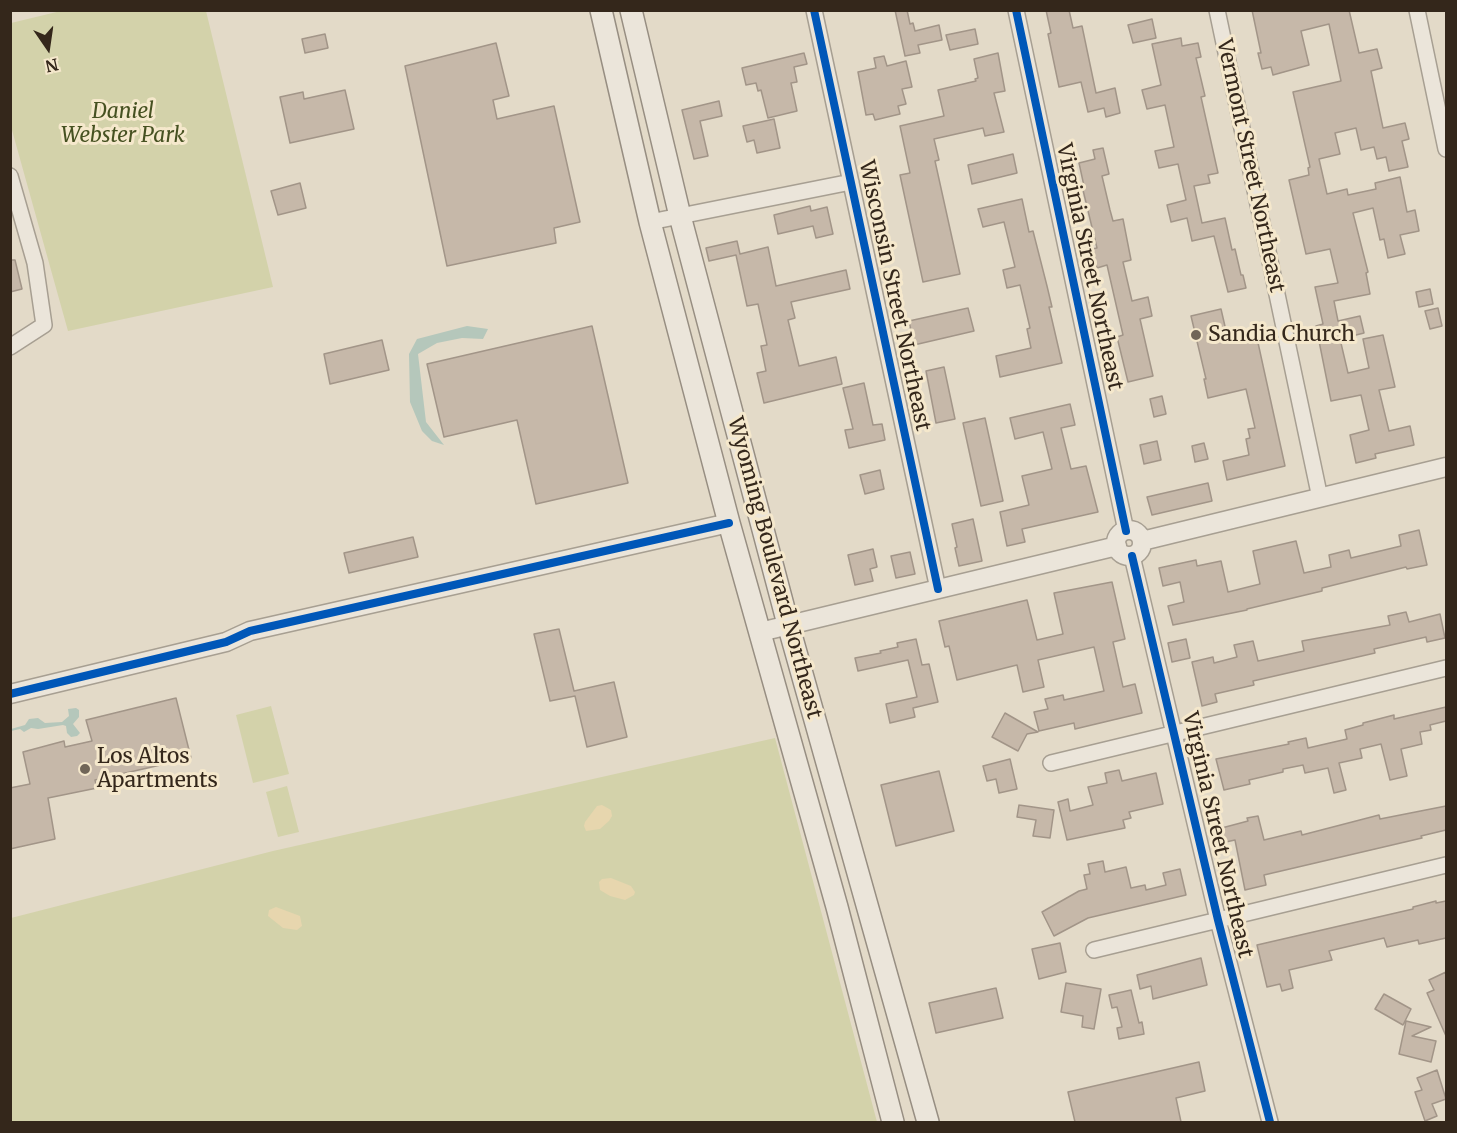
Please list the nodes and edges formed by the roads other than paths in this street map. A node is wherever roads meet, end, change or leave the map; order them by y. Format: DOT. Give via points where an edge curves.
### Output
graph roads {
  1 [pos="601,10"];
  2 [pos="631,10"];
  3 [pos="814,10"];
  4 [pos="1016,10"];
  5 [pos="1217,10"];
  6 [pos="1417,10"];
  7 [pos="1446,149"];
  8 [pos="10,176"];
  9 [pos="850,182"];
  10 [pos="680,216"];
  11 [pos="650,222"];
  12 [pos="10,347"];
  13 [pos="1446,467"];
  14 [pos="1320,498"];
  15 [pos="729,523"];
  16 [pos="1129,543"];
  17 [pos="938,589"];
  18 [pos="788,624"];
  19 [pos="760,632"];
  20 [pos="1446,668"];
  21 [pos="10,694"];
  22 [pos="1174,733"];
  23 [pos="1051,763"];
  24 [pos="1446,865"];
  25 [pos="1218,920"];
  26 [pos="1094,950"];
  27 [pos="893,1122"];
  28 [pos="928,1122"];
  29 [pos="1270,1122"];
  1 -- 11 [label="main road, Wyoming Boulevard Northeast"];
  2 -- 10 [label="main road, Wyoming Boulevard Northeast"];
  3 -- 9 [label="street, Wisconsin Street Northeast"];
  4 -- 16 [label="street, Virginia Street Northeast"];
  5 -- 14 [label="street, Vermont Street Northeast"];
  6 -- 7 [label="street"];
  8 -- 12 [label="street" via="35,263 44,325"];
  9 -- 10 [label="street"];
  9 -- 17 [label="street, Wisconsin Street Northeast"];
  10 -- 11 [label="street"];
  10 -- 18 [label="main road, Wyoming Boulevard Northeast"];
  11 -- 15 [label="main road, Wyoming Boulevard Northeast"];
  13 -- 14 [label="street"];
  14 -- 16 [label="street"];
  15 -- 19 [label="main road, Wyoming Boulevard Northeast"];
  15 -- 21 [label="street" via="252,630 226,642"];
  16 -- 17 [label="street"];
  16 -- 22 [label="street, Virginia Street Northeast"];
  17 -- 18 [label="street"];
  18 -- 19 [label="street"];
  18 -- 28 [label="main road, Wyoming Boulevard Northeast"];
  19 -- 27 [label="main road, Wyoming Boulevard Northeast"];
  20 -- 22 [label="street"];
  22 -- 23 [label="street"];
  22 -- 25 [label="street, Virginia Street Northeast"];
  24 -- 25 [label="street"];
  25 -- 26 [label="street"];
  25 -- 29 [label="street, Virginia Street Northeast"];
}
